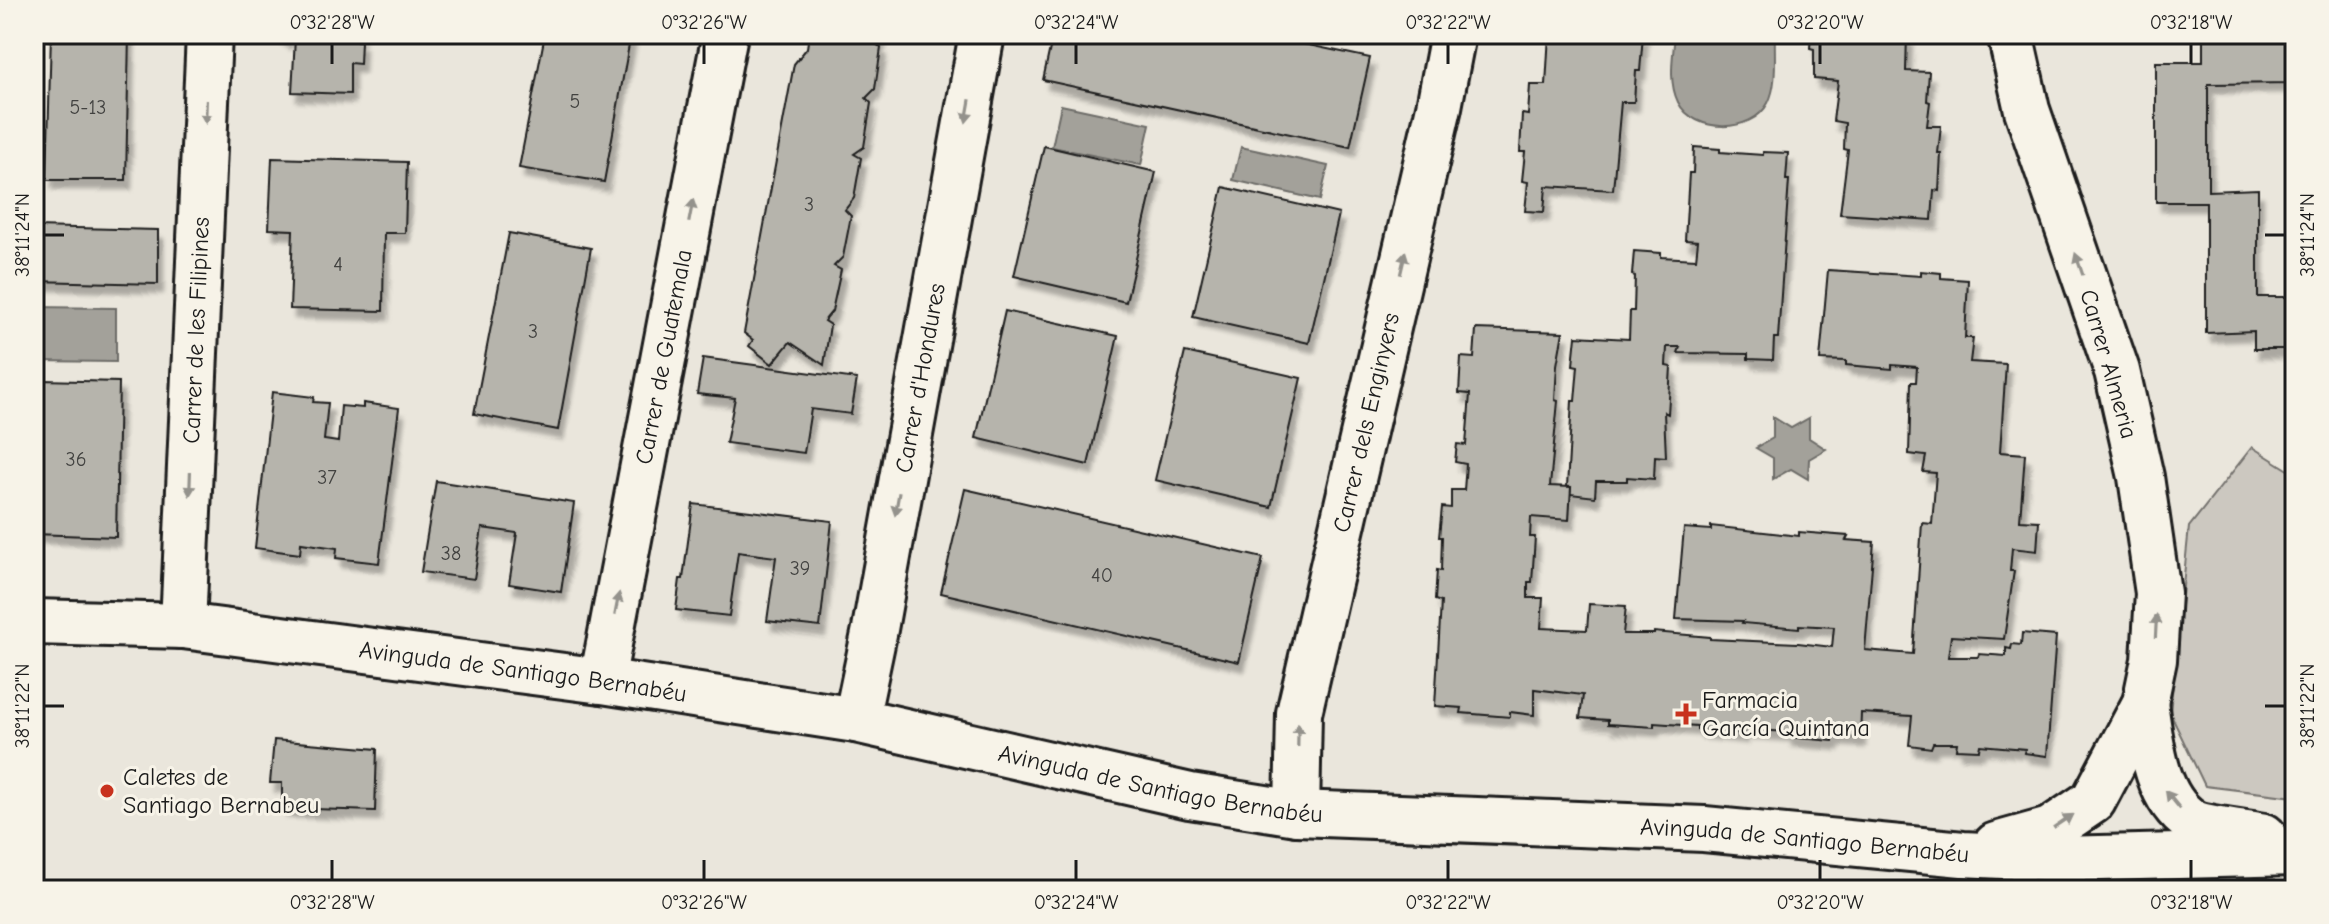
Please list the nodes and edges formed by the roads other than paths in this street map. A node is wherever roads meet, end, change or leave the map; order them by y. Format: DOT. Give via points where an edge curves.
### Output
graph roads {
  1 [pos="209,34"];
  2 [pos="725,34"];
  3 [pos="982,34"];
  4 [pos="1453,34"];
  5 [pos="2010,34"];
  6 [pos="34,622"];
  7 [pos="183,626"];
  8 [pos="602,681"];
  9 [pos="2145,703"];
  10 [pos="856,720"];
  11 [pos="1297,813"];
  12 [pos="2295,841"];
  13 [pos="2295,853"];
  14 [pos="1963,854"];
  1 -- 7 [label="street, Carrer de les Filipines, one-way"];
  8 -- 2 [label="street, Carrer de Guatemala, one-way"];
  3 -- 10 [label="street, Carrer d'Hondures, one-way"];
  11 -- 4 [label="street, Carrer dels Enginyers, one-way" via="1299,713"];
  9 -- 5 [label="street, Carrer Almeria, one-way" via="2158,593 2141,477 2117,371 2027,110"];
  6 -- 7 [label="street, Avinguda de Santiago Bernabéu"];
  7 -- 8 [label="street, Avinguda de Santiago Bernabéu"];
  8 -- 10 [label="street, Avinguda de Santiago Bernabéu"];
  12 -- 9 [label="street, one-way" via="2192,822 2166,793"];
  14 -- 9 [label="street, one-way" via="2050,830 2093,801"];
  10 -- 11 [label="street, Avinguda de Santiago Bernabéu" via="1190,796"];
  11 -- 14 [label="street, Avinguda de Santiago Bernabéu" via="1704,829"];
  13 -- 14 [label="street, Avinguda de Santiago Bernabéu" via="2061,859"];
}
